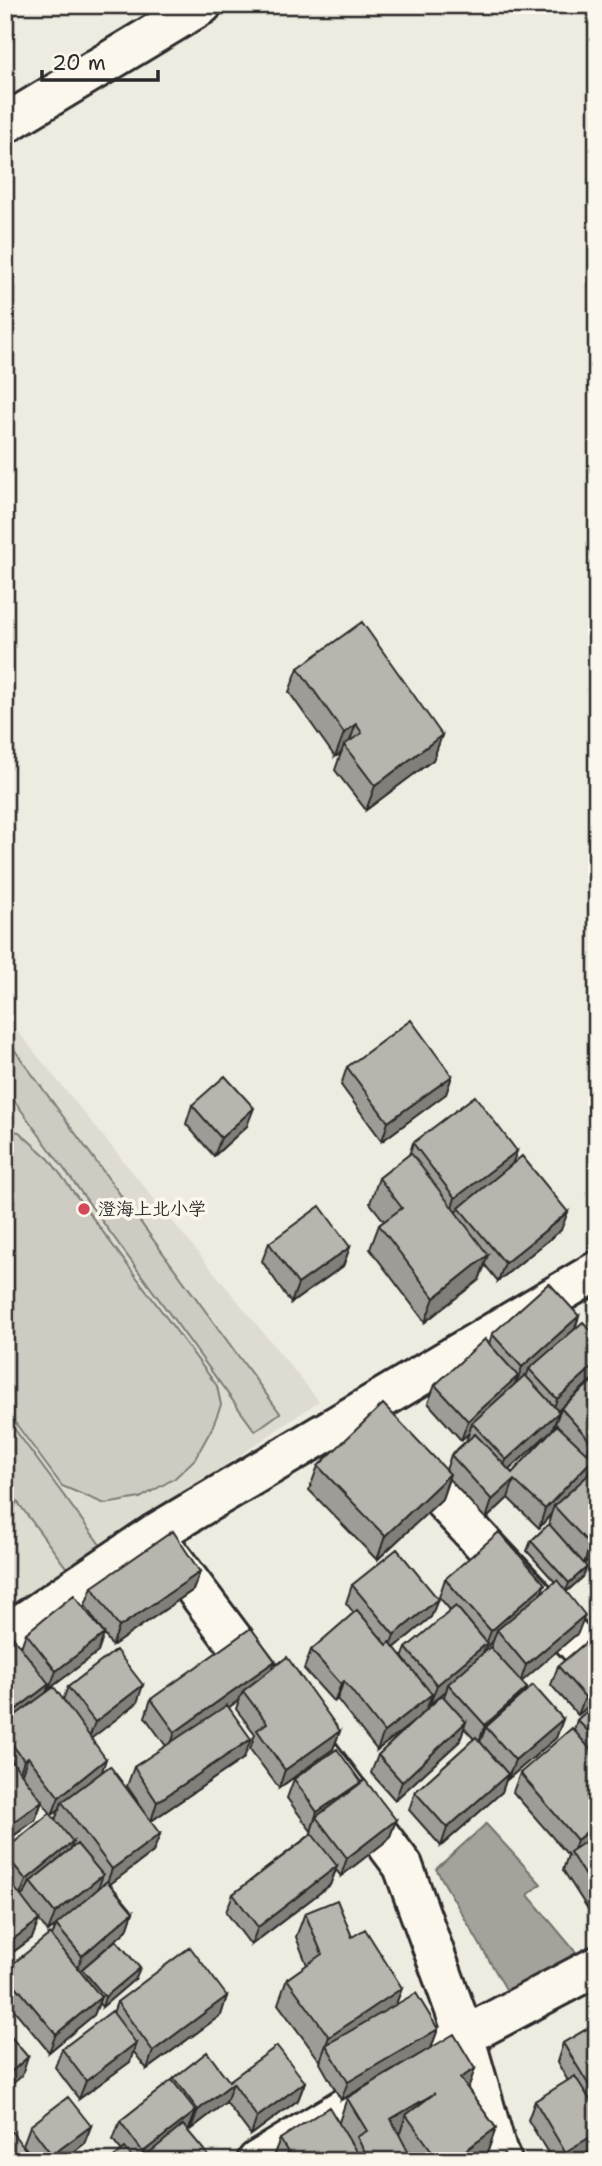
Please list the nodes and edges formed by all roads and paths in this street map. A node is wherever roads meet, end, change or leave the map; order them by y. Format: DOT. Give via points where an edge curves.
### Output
graph roads {
  1 [pos="202,5"];
  2 [pos="5,124"];
  3 [pos="597,1271"];
  4 [pos="359,1412"];
  5 [pos="154,1534"];
  6 [pos="5,1636"];
  7 [pos="597,1665"];
  8 [pos="597,1966"];
  9 [pos="464,2035"];
  10 [pos="257,2161"];
  11 [pos="502,2161"];
  1 -- 2 [label="street"];
  3 -- 4 [label="street"];
  4 -- 5 [label="street"];
  4 -- 7 [label="street"];
  5 -- 6 [label="street"];
  5 -- 9 [label="street" via="403,1866"];
  8 -- 9 [label="street"];
  9 -- 10 [label="street"];
  9 -- 11 [label="street"];
}
